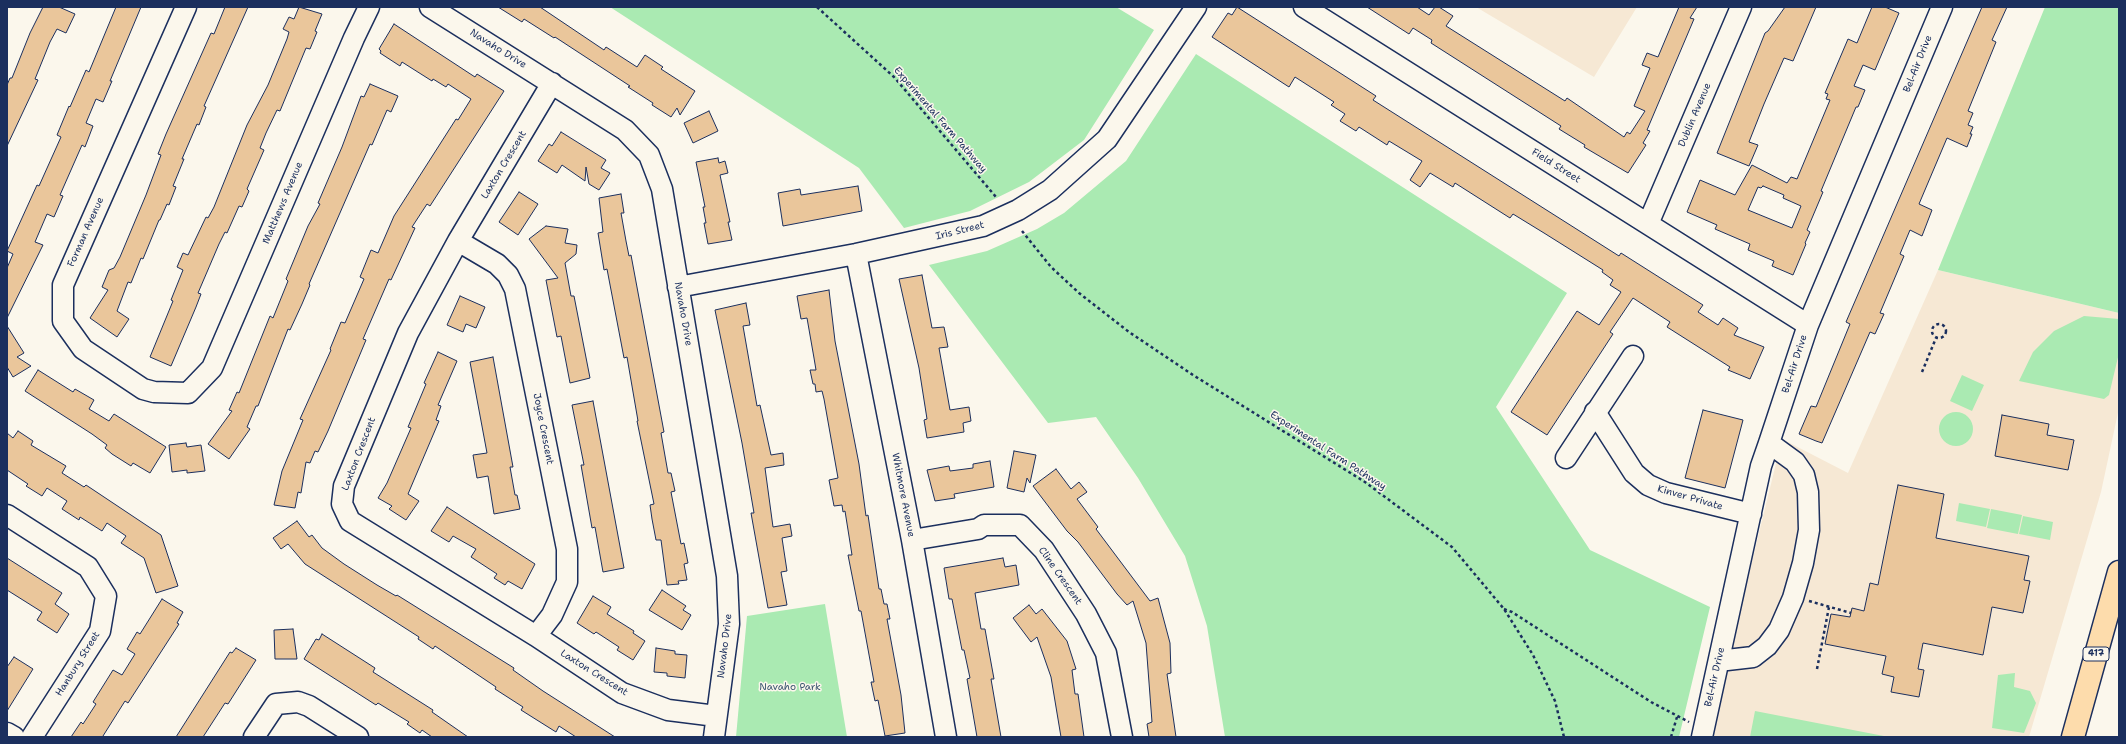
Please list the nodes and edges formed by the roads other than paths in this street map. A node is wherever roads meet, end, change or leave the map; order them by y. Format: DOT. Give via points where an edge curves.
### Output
graph roads {
  1 [pos="186,7"];
  2 [pos="369,7"];
  3 [pos="430,7"];
  4 [pos="1196,7"];
  5 [pos="1304,7"];
  6 [pos="1741,7"];
  7 [pos="1942,7"];
  8 [pos="552,83"];
  9 [pos="1648,224"];
  10 [pos="458,241"];
  11 [pos="856,254"];
  12 [pos="678,287"];
  13 [pos="1808,325"];
  14 [pos="1633,356"];
  15 [pos="188,393"];
  16 [pos="1595,412"];
  17 [pos="1769,442"];
  18 [pos="1566,458"];
  19 [pos="1751,514"];
  20 [pos="7,515"];
  21 [pos="912,540"];
  22 [pos="2119,572"];
  23 [pos="536,636"];
  24 [pos="1720,659"];
  25 [pos="716,716"];
  26 [pos="1696,730"];
  27 [pos="7,733"];
  28 [pos="14,737"];
  29 [pos="32,737"];
  30 [pos="254,737"];
  31 [pos="358,737"];
  32 [pos="714,737"];
  33 [pos="946,737"];
  34 [pos="1122,737"];
  35 [pos="2073,737"];
  1 -- 15 [label="street, Forman Avenue" via="63,285 63,321 83,349 143,389 154,392"];
  2 -- 15 [label="street, Matthews Avenue" via="212,368"];
  3 -- 8 [label="street, Navaho Drive"];
  4 -- 11 [label="street, Iris Street" via="1107,139 1050,190 1018,210 983,226"];
  5 -- 9 [label="street, Field Street"];
  6 -- 9 [label="street, Dublin Avenue"];
  7 -- 13 [label="street, Bel-Air Drive"];
  8 -- 10 [label="street, Laxton Crescent"];
  8 -- 12 [label="street, Navaho Drive" via="625,130 649,155 662,189"];
  9 -- 13 [label="street, Field Street"];
  10 -- 23 [label="street, Joyce Crescent" via="497,264 508,275 515,289 567,549 567,582 552,615"];
  10 -- 23 [label="street, Laxton Crescent" via="408,333 344,486 342,504 350,521"];
  11 -- 12 [label="street, Iris Street"];
  11 -- 21 [label="street, Whitmore Avenue"];
  12 -- 25 [label="street, Navaho Drive" via="727,576 729,624"];
  13 -- 17 [label="street, Bel-Air Drive"];
  14 -- 16 [label="street"];
  16 -- 18 [label="street"];
  16 -- 19 [label="street, Kinver Private" via="1634,473 1648,485 1666,493"];
  17 -- 19 [label="street, Bel-Air Drive"];
  17 -- 24 [label="street" via="1794,462 1804,475 1808,492 1809,530 1803,563 1793,598 1779,630 1767,646 1753,657"];
  19 -- 24 [label="street, Bel-Air Drive"];
  20 -- 29 [label="street, Hanbury Street" via="88,567 106,596 100,631"];
  21 -- 33 [label="street, Whitmore Avenue"];
  21 -- 34 [label="street, Cline Crescent" via="978,529 984,525 1020,525 1048,556 1086,614 1106,653"];
  22 -- 35 [label="highway, 417"];
  23 -- 25 [label="street, Laxton Crescent" via="622,692 668,710"];
  24 -- 26 [label="street, Bel-Air Drive"];
  25 -- 32 [label="street, Navaho Drive"];
  27 -- 28 [label="street"];
  30 -- 31 [label="street" via="276,704 298,702 309,706"];
}
